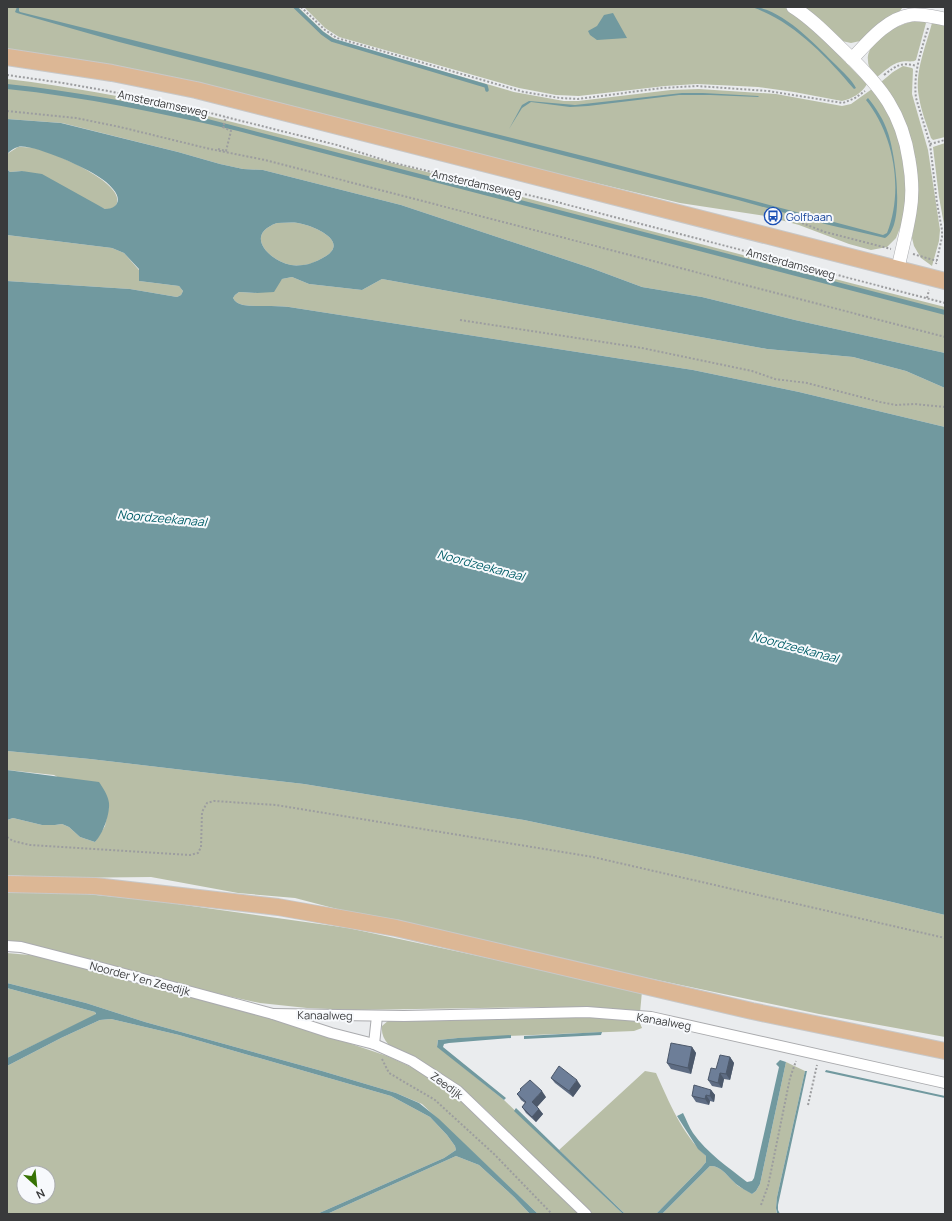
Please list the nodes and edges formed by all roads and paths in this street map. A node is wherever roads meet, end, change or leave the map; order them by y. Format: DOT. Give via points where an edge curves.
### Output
graph roads {
  1 [pos="301,7"];
  2 [pos="793,7"];
  3 [pos="911,11"];
  4 [pos="931,17"];
  5 [pos="945,19"];
  6 [pos="7,57"];
  7 [pos="852,59"];
  8 [pos="917,66"];
  9 [pos="7,75"];
  10 [pos="874,83"];
  11 [pos="7,111"];
  12 [pos="226,117"];
  13 [pos="945,140"];
  14 [pos="930,144"];
  15 [pos="218,149"];
  16 [pos="802,223"];
  17 [pos="902,251"];
  18 [pos="937,261"];
  19 [pos="898,268"];
  20 [pos="939,279"];
  21 [pos="927,298"];
  22 [pos="945,303"];
  23 [pos="460,320"];
  24 [pos="945,337"];
  25 [pos="945,407"];
  26 [pos="7,837"];
  27 [pos="7,884"];
  28 [pos="945,938"];
  29 [pos="7,946"];
  30 [pos="273,1014"];
  31 [pos="377,1016"];
  32 [pos="374,1044"];
  33 [pos="801,1051"];
  34 [pos="945,1051"];
  35 [pos="820,1054"];
  36 [pos="945,1083"];
  37 [pos="808,1105"];
  38 [pos="761,1205"];
  39 [pos="552,1214"];
  40 [pos="586,1214"];
  1 -- 10 [label="path" via="337,38 524,92 560,98 578,99 703,86 776,92 843,103 859,96"];
  2 -- 7 [label="street" via="815,23"];
  3 -- 4 [label="street"];
  3 -- 7 [label="street" via="879,31"];
  4 -- 5 [label="street"];
  4 -- 8 [label="path"];
  6 -- 19 [label="main road, Amsterdamseweg" via="112,73 196,90"];
  7 -- 10 [label="street"];
  8 -- 10 [label="path" via="900,64"];
  8 -- 14 [label="path" via="916,98"];
  9 -- 12 [label="path, Amsterdamseweg" via="116,92"];
  10 -- 17 [label="street" via="899,120 911,169 911,211"];
  11 -- 24 [label="path" via="76,118 265,160"];
  12 -- 15 [label="path" via="223,127 231,131 226,151"];
  12 -- 21 [label="path, Amsterdamseweg" via="337,145 390,162 549,200"];
  13 -- 14 [label="path"];
  14 -- 18 [label="path" via="942,230"];
  16 -- 17 [label="path" via="825,232"];
  17 -- 18 [label="path"];
  17 -- 19 [label="street"];
  18 -- 20 [label="path"];
  19 -- 20 [label="main road, Amsterdamseweg"];
  20 -- 21 [label="path"];
  21 -- 22 [label="path, Amsterdamseweg"];
  23 -- 25 [label="path" via="642,348 896,405"];
  26 -- 28 [label="path" via="30,845 190,854 198,853 201,847 202,812 207,804 214,801 276,806 593,857"];
  27 -- 34 [label="main road" via="94,886 278,907 349,919 752,1011"];
  29 -- 30 [label="street, Noorder Y en Zeedijk" via="84,963"];
  30 -- 31 [label="street, Kanaalweg"];
  30 -- 32 [label="street, Zeedijk"];
  31 -- 32 [label="street"];
  31 -- 33 [label="street, Kanaalweg" via="587,1012 622,1014 651,1017"];
  32 -- 39 [label="path" via="389,1073 436,1100 494,1154"];
  32 -- 40 [label="street, Zeedijk" via="412,1061 458,1091"];
  33 -- 35 [label="street, Kanaalweg"];
  33 -- 38 [label="path" via="790,1078 768,1186"];
  35 -- 36 [label="street, Kanaalweg"];
  35 -- 37 [label="path"];
}
